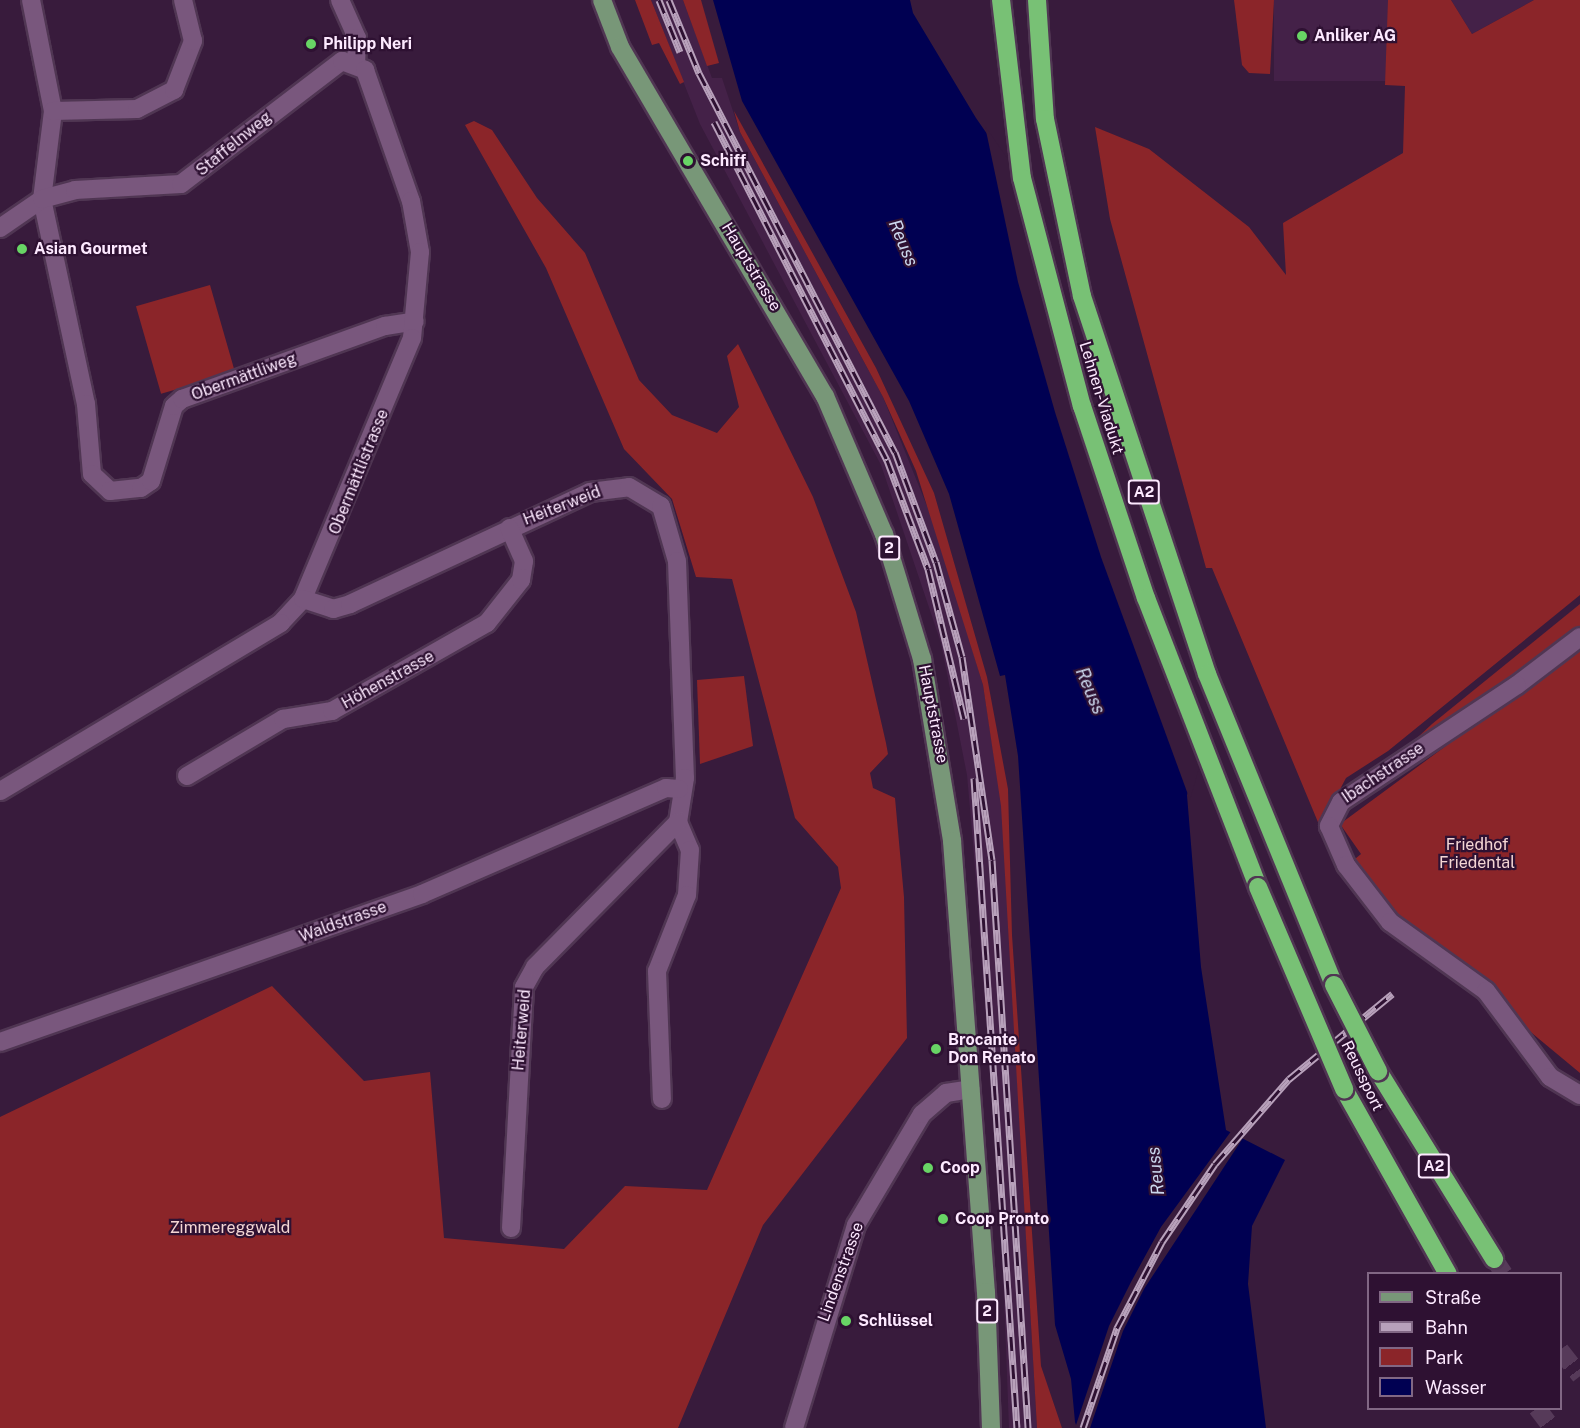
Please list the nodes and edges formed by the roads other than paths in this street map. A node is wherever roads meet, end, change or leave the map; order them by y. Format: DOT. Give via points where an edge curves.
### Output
graph roads {
  1 [pos="31,0"];
  2 [pos="183,0"];
  3 [pos="340,0"];
  4 [pos="602,0"];
  5 [pos="1001,0"];
  6 [pos="1037,0"];
  7 [pos="356,64"];
  8 [pos="53,111"];
  9 [pos="42,199"];
  10 [pos="0,228"];
  11 [pos="415,321"];
  12 [pos="509,528"];
  13 [pos="303,599"];
  14 [pos="1580,636"];
  15 [pos="186,776"];
  16 [pos="679,789"];
  17 [pos="0,791"];
  18 [pos="678,822"];
  19 [pos="1258,887"];
  20 [pos="0,1042"];
  21 [pos="971,1089"];
  22 [pos="1580,1095"];
  23 [pos="662,1099"];
  24 [pos="511,1228"];
  25 [pos="1494,1259"];
  26 [pos="1447,1272"];
  27 [pos="794,1428"];
  28 [pos="991,1428"];
  1 -- 8 [label="street"];
  2 -- 8 [label="street" via="193,41 174,90 137,109"];
  3 -- 7 [label="street" via="357,38"];
  4 -- 21 [label="main road, Hauptstrasse / 2" via="632,70 825,396 899,576 931,696 946,784"];
  5 -- 19 [label="highway, Lehnen-Viadukt / A2" via="1033,230 1082,406 1154,620"];
  6 -- 25 [label="highway, A2, bridge" via="1045,119 1082,296 1159,538 1277,856 1378,1071"];
  7 -- 9 [label="street, Staffelnweg" via="342,61 325,69 181,184 93,188"];
  7 -- 11 [label="street, Obermättlistrasse" via="365,70 411,201 420,252"];
  8 -- 9 [label="street"];
  9 -- 10 [label="street, Staffelnweg"];
  9 -- 11 [label="street, Obermättliweg" via="86,404 92,474 110,491 141,488 151,481 174,406 182,399 385,326"];
  11 -- 13 [label="street, Obermättlistrasse" via="402,367"];
  12 -- 13 [label="street, Heiterweid" via="350,604 333,609"];
  12 -- 15 [label="street, Höhenstrasse" via="524,561 521,580 487,623 332,711 283,719"];
  12 -- 16 [label="street, Heiterweid" via="590,492 617,487 641,492 661,506 677,561 685,778"];
  13 -- 17 [label="street, Obermättlistrasse" via="281,623"];
  14 -- 22 [label="street, Ibachstrasse" via="1517,685 1341,802 1329,826 1346,866 1390,922 1486,991 1550,1077"];
  16 -- 18 [label="street, Heiterweid"];
  16 -- 20 [label="street, Waldstrasse" via="666,788 422,894"];
  18 -- 23 [label="street, Heiterweid" via="690,850 687,895 657,971"];
  18 -- 24 [label="street, Heiterweid" via="535,967 524,987"];
  19 -- 26 [label="highway, Reussport / A2, bridge" via="1344,1089"];
  21 -- 27 [label="street, Lindenstrasse" via="946,1093 922,1114 856,1225"];
  21 -- 28 [label="main road, Hauptstrasse / 2"];
}
